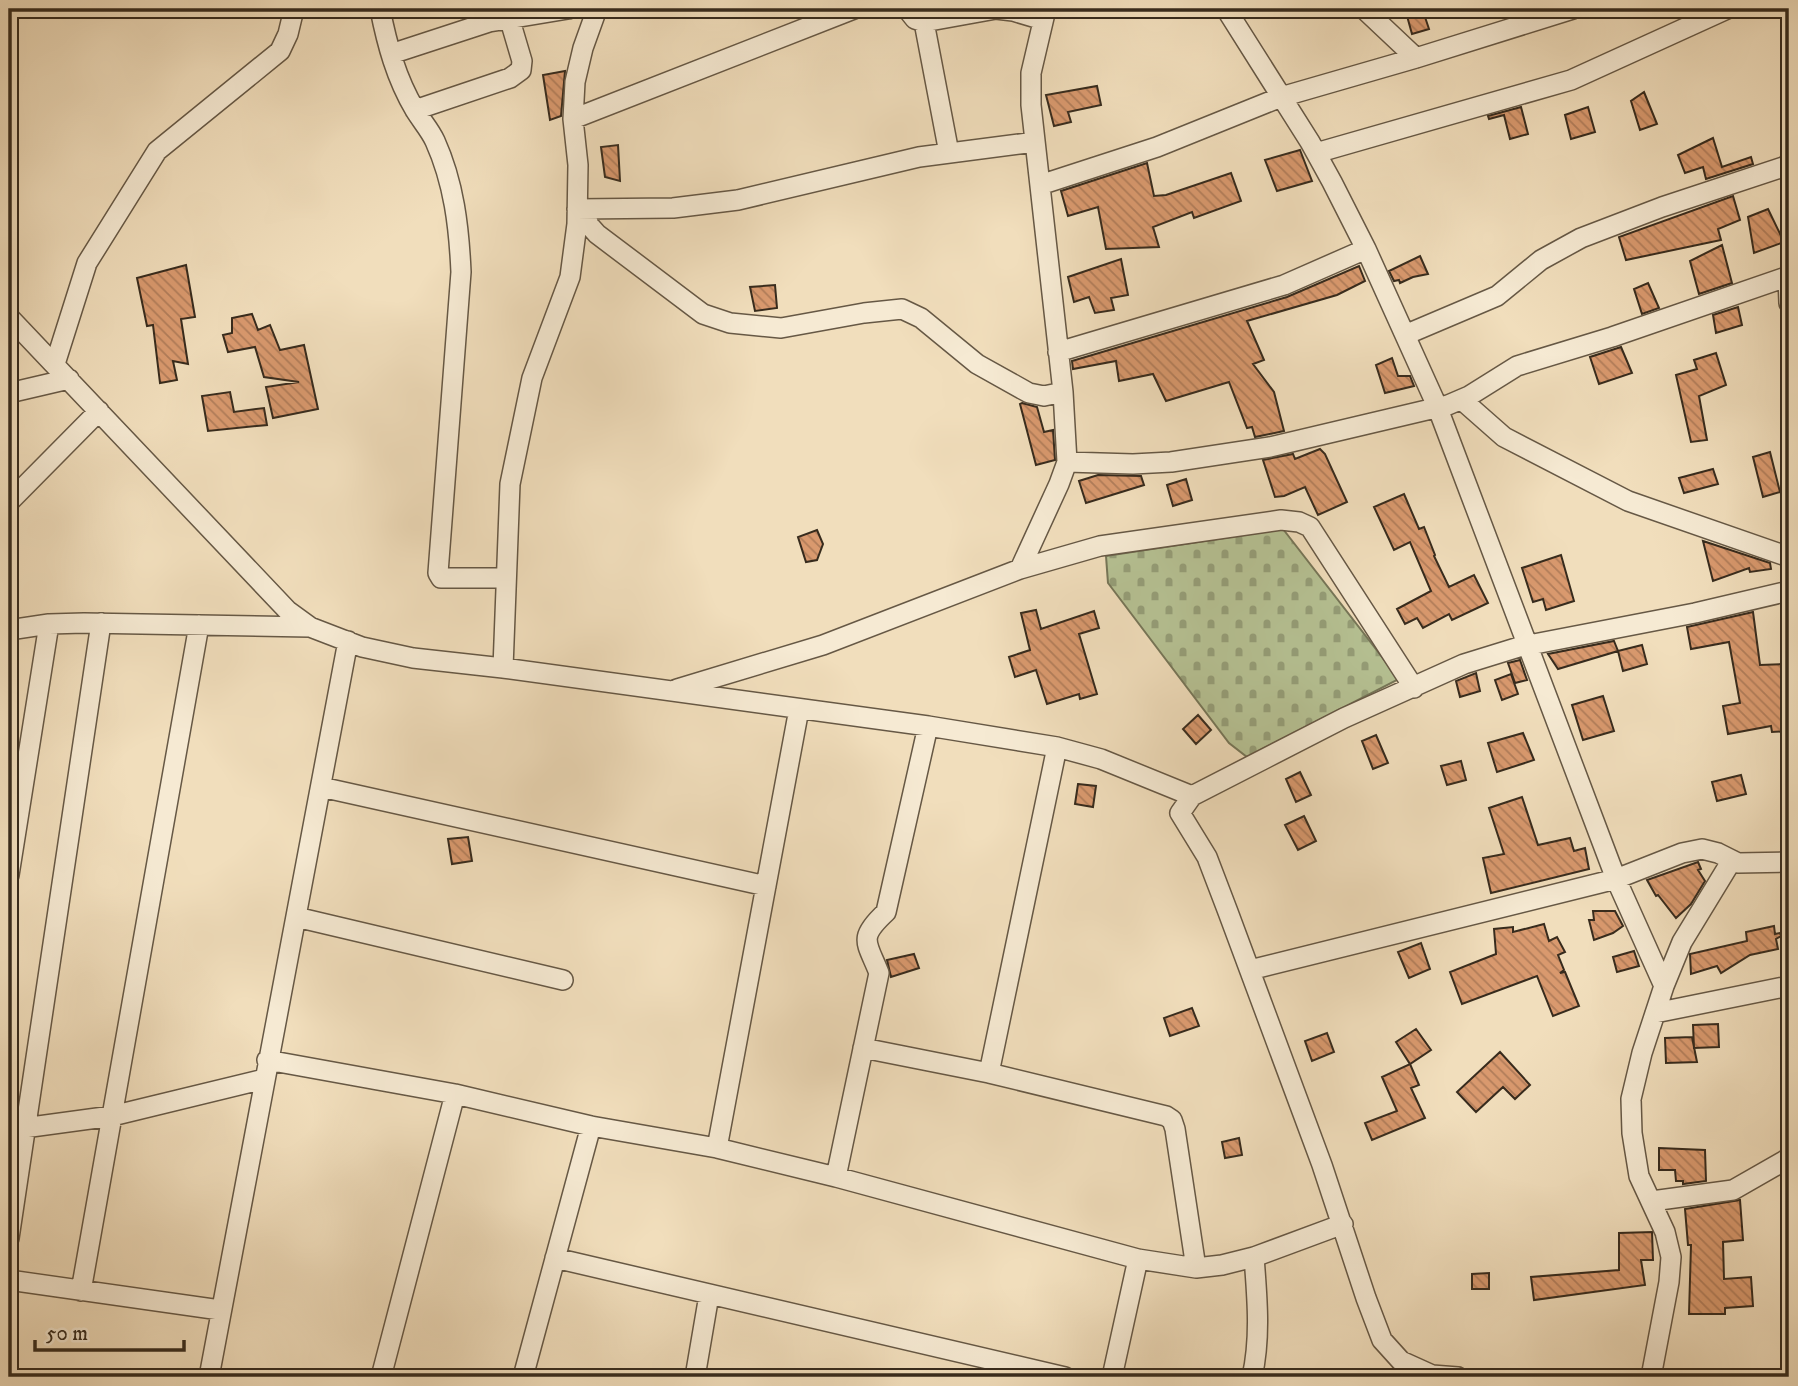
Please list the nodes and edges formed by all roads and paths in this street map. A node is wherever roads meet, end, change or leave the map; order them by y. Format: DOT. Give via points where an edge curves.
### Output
graph roads {
  1 [pos="294,9"];
  2 [pos="380,9"];
  3 [pos="568,9"];
  4 [pos="597,9"];
  5 [pos="855,9"];
  6 [pos="907,9"];
  7 [pos="1226,9"];
  8 [pos="1364,9"];
  9 [pos="1573,9"];
  10 [pos="1727,9"];
  11 [pos="1044,14"];
  12 [pos="509,17"];
  13 [pos="924,22"];
  14 [pos="391,54"];
  15 [pos="1416,58"];
  16 [pos="1281,97"];
  17 [pos="415,110"];
  18 [pos="573,119"];
  19 [pos="1035,142"];
  20 [pos="949,153"];
  21 [pos="1316,153"];
  22 [pos="1789,165"];
  23 [pos="1040,185"];
  24 [pos="580,209"];
  25 [pos="1366,250"];
  26 [pos="1788,276"];
  27 [pos="1789,303"];
  28 [pos="9,317"];
  29 [pos="1405,335"];
  30 [pos="1058,352"];
  31 [pos="62,372"];
  32 [pos="1063,392"];
  33 [pos="9,393"];
  34 [pos="1462,400"];
  35 [pos="1437,406"];
  36 [pos="99,411"];
  37 [pos="1067,462"];
  38 [pos="9,502"];
  39 [pos="1789,557"];
  40 [pos="1020,569"];
  41 [pos="506,578"];
  42 [pos="1789,591"];
  43 [pos="101,623"];
  44 [pos="49,624"];
  45 [pos="200,625"];
  46 [pos="310,628"];
  47 [pos="9,630"];
  48 [pos="348,641"];
  49 [pos="1529,645"];
  50 [pos="503,668"];
  51 [pos="1414,688"];
  52 [pos="669,691"];
  53 [pos="799,709"];
  54 [pos="928,726"];
  55 [pos="1057,747"];
  56 [pos="321,787"];
  57 [pos="1192,796"];
  58 [pos="1732,860"];
  59 [pos="1789,862"];
  60 [pos="9,875"];
  61 [pos="1616,879"];
  62 [pos="766,886"];
  63 [pos="296,917"];
  64 [pos="1250,970"];
  65 [pos="563,980"];
  66 [pos="1664,986"];
  67 [pos="1789,986"];
  68 [pos="1655,1013"];
  69 [pos="863,1048"];
  70 [pos="267,1060"];
  71 [pos="989,1073"];
  72 [pos="264,1079"];
  73 [pos="455,1094"];
  74 [pos="112,1116"];
  75 [pos="591,1126"];
  76 [pos="17,1129"];
  77 [pos="717,1148"];
  78 [pos="1789,1158"];
  79 [pos="836,1177"];
  80 [pos="1652,1201"];
  81 [pos="1343,1224"];
  82 [pos="9,1238"];
  83 [pos="1254,1257"];
  84 [pos="555,1258"];
  85 [pos="1138,1259"];
  86 [pos="1196,1268"];
  87 [pos="9,1280"];
  88 [pos="81,1291"];
  89 [pos="709,1295"];
  90 [pos="220,1310"];
  91 [pos="1399,1369"];
  92 [pos="209,1377"];
  93 [pos="381,1377"];
  94 [pos="523,1377"];
  95 [pos="695,1377"];
  96 [pos="1065,1377"];
  97 [pos="1112,1377"];
  98 [pos="1252,1377"];
  99 [pos="1458,1377"];
  100 [pos="1651,1377"];
  1 -- 31 [label="street" via="279,51 157,151 87,263"];
  2 -- 14 [label="street"];
  3 -- 12 [label="street"];
  4 -- 18 [label="street" via="575,82"];
  5 -- 18 [label="street"];
  6 -- 13 [label="street"];
  7 -- 16 [label="street"];
  8 -- 15 [label="street"];
  9 -- 15 [label="street"];
  10 -- 21 [label="street" via="1571,80"];
  11 -- 13 [label="street" via="996,9"];
  11 -- 19 [label="street" via="1031,73"];
  12 -- 14 [label="street"];
  12 -- 17 [label="street" via="521,70 510,78"];
  13 -- 20 [label="street"];
  14 -- 17 [label="street"];
  15 -- 16 [label="street"];
  16 -- 21 [label="street"];
  16 -- 23 [label="street" via="1157,147"];
  17 -- 41 [label="street" via="444,164 454,202 461,272 438,573 441,578"];
  18 -- 24 [label="street"];
  19 -- 20 [label="street"];
  19 -- 23 [label="street"];
  20 -- 24 [label="street" via="738,200 673,208"];
  21 -- 25 [label="street"];
  22 -- 29 [label="street" via="1581,237 1541,260 1497,296"];
  23 -- 30 [label="street"];
  24 -- 32 [label="street" via="597,234 703,314 730,324 781,328 902,309 921,318 977,364 1028,393"];
  24 -- 41 [label="street" via="570,277 532,378 510,484"];
  25 -- 29 [label="street"];
  25 -- 30 [label="street" via="1283,285"];
  26 -- 27 [label="street"];
  26 -- 34 [label="street" via="1517,366"];
  28 -- 31 [label="street"];
  29 -- 35 [label="street"];
  30 -- 32 [label="street"];
  31 -- 33 [label="street"];
  31 -- 36 [label="street"];
  32 -- 37 [label="street"];
  34 -- 35 [label="street"];
  34 -- 39 [label="street" via="1504,436 1628,500"];
  35 -- 37 [label="street" via="1245,451 1171,462"];
  35 -- 49 [label="street"];
  36 -- 38 [label="street"];
  36 -- 46 [label="street" via="288,611"];
  37 -- 40 [label="street"];
  40 -- 51 [label="street" via="1100,546 1281,520 1299,522 1310,527"];
  40 -- 52 [label="street" via="823,645"];
  41 -- 50 [label="street"];
  42 -- 49 [label="street"];
  43 -- 44 [label="street"];
  43 -- 45 [label="street"];
  43 -- 76 [label="street"];
  44 -- 47 [label="street"];
  44 -- 60 [label="street"];
  45 -- 46 [label="street"];
  45 -- 74 [label="street"];
  46 -- 48 [label="street"];
  48 -- 50 [label="street" via="413,659"];
  48 -- 56 [label="street"];
  49 -- 51 [label="street" via="1464,664"];
  49 -- 61 [label="street"];
  50 -- 52 [label="street"];
  51 -- 57 [label="street" via="1344,718"];
  52 -- 53 [label="street"];
  53 -- 54 [label="street"];
  53 -- 62 [label="street"];
  54 -- 55 [label="street"];
  54 -- 69 [label="street" via="886,912 872,925 867,939 868,955 878,973"];
  55 -- 57 [label="street" via="1101,759"];
  55 -- 71 [label="street"];
  56 -- 62 [label="street"];
  56 -- 63 [label="street"];
  57 -- 64 [label="street" via="1180,813 1207,857"];
  58 -- 59 [label="street"];
  58 -- 61 [label="street" via="1702,849"];
  58 -- 66 [label="street" via="1682,942"];
  61 -- 64 [label="street"];
  61 -- 66 [label="street"];
  62 -- 77 [label="street"];
  63 -- 65 [label="street"];
  63 -- 70 [label="street"];
  64 -- 81 [label="street"];
  66 -- 68 [label="street"];
  67 -- 68 [label="street"];
  68 -- 80 [label="street" via="1631,1099 1639,1176"];
  69 -- 71 [label="street"];
  69 -- 79 [label="street"];
  70 -- 72 [label="street"];
  70 -- 73 [label="street"];
  71 -- 86 [label="street" via="1172,1120"];
  72 -- 74 [label="street"];
  72 -- 90 [label="street"];
  73 -- 75 [label="street"];
  73 -- 93 [label="street"];
  74 -- 76 [label="street"];
  74 -- 88 [label="street"];
  75 -- 77 [label="street"];
  75 -- 84 [label="street"];
  76 -- 82 [label="street"];
  77 -- 79 [label="street"];
  78 -- 80 [label="street" via="1733,1190"];
  79 -- 85 [label="street"];
  80 -- 100 [label="street" via="1671,1257"];
  81 -- 83 [label="street"];
  81 -- 91 [label="street" via="1382,1340"];
  83 -- 86 [label="street"];
  83 -- 98 [label="street" via="1258,1306"];
  84 -- 89 [label="street"];
  84 -- 94 [label="street"];
  85 -- 86 [label="street"];
  85 -- 97 [label="street"];
  87 -- 88 [label="street"];
  88 -- 90 [label="street"];
  89 -- 95 [label="street"];
  89 -- 96 [label="street"];
  90 -- 92 [label="street"];
  91 -- 99 [label="street"];
}
